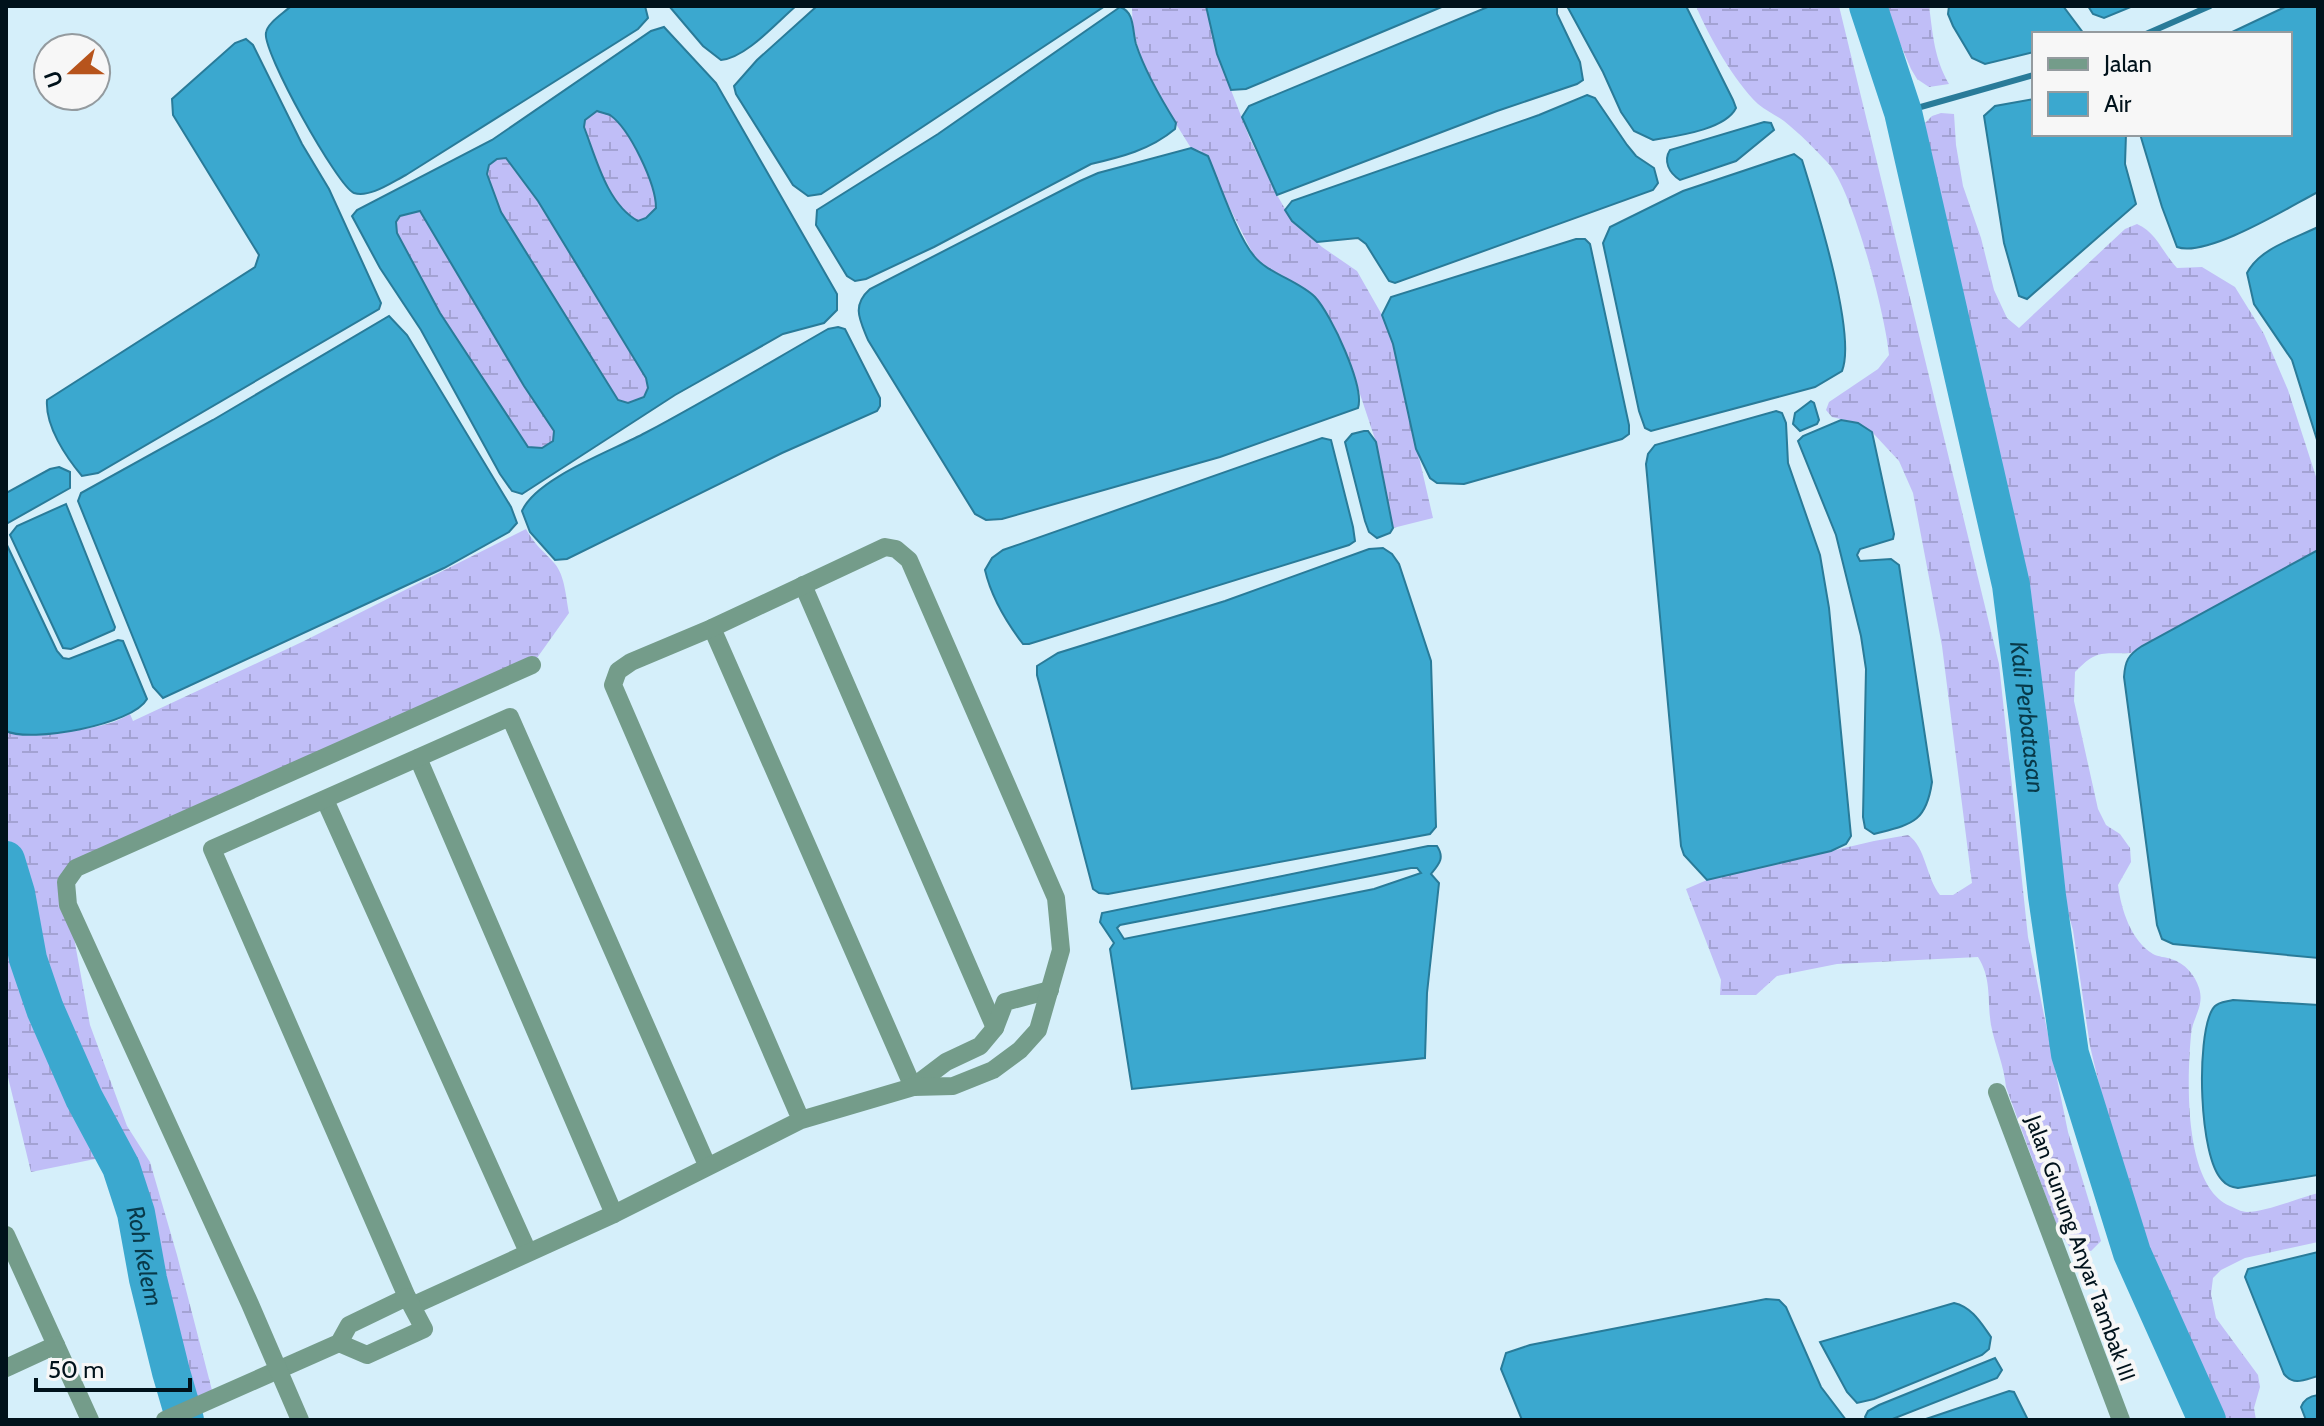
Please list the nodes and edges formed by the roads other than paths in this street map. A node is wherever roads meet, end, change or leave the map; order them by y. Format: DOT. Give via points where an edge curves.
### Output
graph roads {
  1 [pos="803,585"];
  2 [pos="712,628"];
  3 [pos="532,665"];
  4 [pos="418,758"];
  5 [pos="325,800"];
  6 [pos="1050,990"];
  7 [pos="995,1028"];
  8 [pos="913,1087"];
  9 [pos="1997,1092"];
  10 [pos="801,1120"];
  11 [pos="707,1165"];
  12 [pos="614,1214"];
  13 [pos="6,1235"];
  14 [pos="528,1252"];
  15 [pos="411,1301"];
  16 [pos="339,1343"];
  17 [pos="56,1345"];
  18 [pos="6,1368"];
  19 [pos="278,1369"];
  20 [pos="90,1420"];
  21 [pos="165,1420"];
  22 [pos="300,1420"];
  23 [pos="2121,1420"];
  1 -- 2 [label="street"];
  1 -- 6 [label="street" via="885,547 909,560 1056,898 1061,950"];
  1 -- 7 [label="street"];
  2 -- 8 [label="street"];
  2 -- 10 [label="street" via="631,662 618,671 613,685"];
  3 -- 19 [label="street" via="76,868 66,882 68,905"];
  4 -- 5 [label="street"];
  4 -- 11 [label="street" via="510,717"];
  4 -- 12 [label="street"];
  5 -- 14 [label="street"];
  5 -- 15 [label="street" via="212,849"];
  6 -- 7 [label="street" via="1005,1002"];
  6 -- 8 [label="street" via="1038,1030 1002,1063 953,1086"];
  7 -- 8 [label="street" via="980,1046 946,1062"];
  8 -- 10 [label="street"];
  9 -- 23 [label="street, Jalan Gunung Anyar Tambak III"];
  10 -- 11 [label="street"];
  11 -- 12 [label="street"];
  12 -- 14 [label="street"];
  13 -- 17 [label="street"];
  14 -- 15 [label="street"];
  15 -- 16 [label="street" via="349,1325"];
  15 -- 16 [label="street" via="424,1329 367,1355"];
  16 -- 19 [label="street"];
  17 -- 18 [label="street"];
  17 -- 20 [label="street"];
  19 -- 21 [label="street"];
  19 -- 22 [label="street"];
}
